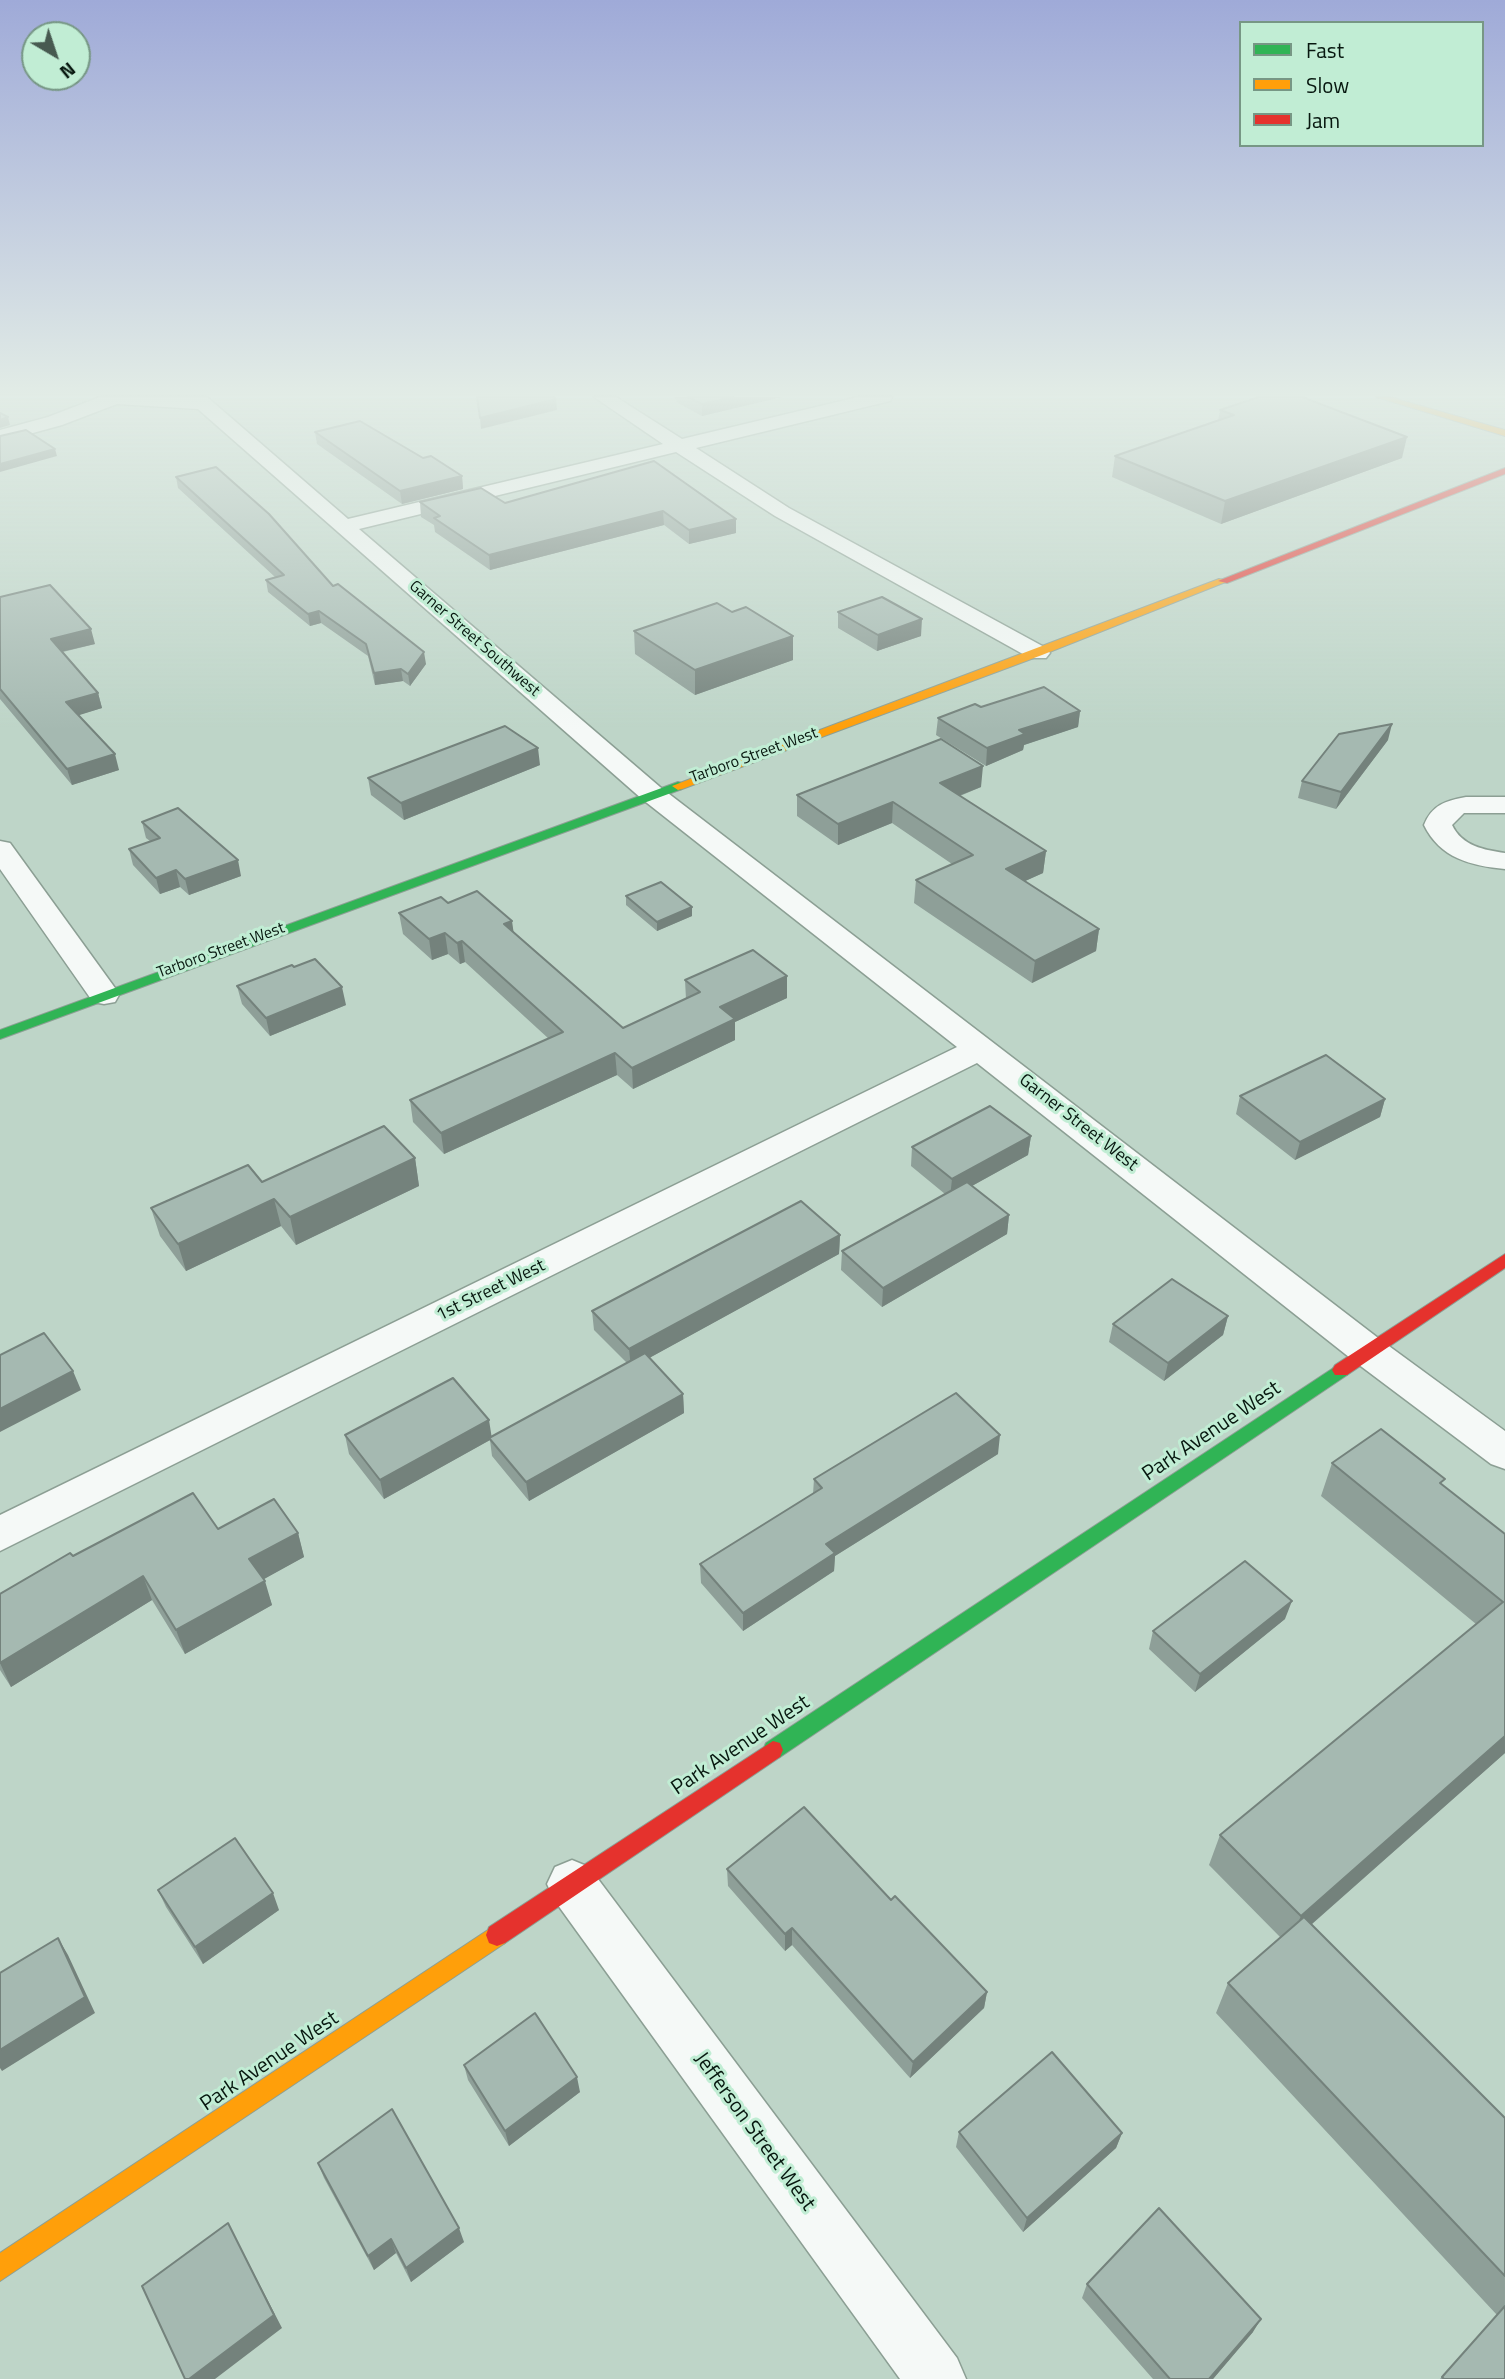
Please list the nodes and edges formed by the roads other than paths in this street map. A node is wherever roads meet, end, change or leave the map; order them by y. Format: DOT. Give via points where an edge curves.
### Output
graph roads {
  1 [pos="323,508"];
  2 [pos="420,508"];
  3 [pos="779,508"];
  4 [pos="1410,508"];
  5 [pos="344,526"];
  6 [pos="1038,653"];
  7 [pos="651,793"];
  8 [pos="1505,805"];
  9 [pos="0,849"];
  10 [pos="1505,861"];
  11 [pos="104,995"];
  12 [pos="0,1035"];
  13 [pos="981,1048"];
  14 [pos="1505,1261"];
  15 [pos="1368,1351"];
  16 [pos="1505,1453"];
  17 [pos="0,1534"];
  18 [pos="572,1884"];
  19 [pos="0,2268"];
  20 [pos="936,2379"];
  1 -- 5 [label="street, Garner Street Southwest"];
  2 -- 5 [label="street"];
  3 -- 6 [label="street"];
  4 -- 6 [label="main road, Tarboro Street West"];
  5 -- 7 [label="street, Garner Street Southwest"];
  6 -- 7 [label="main road, Tarboro Street West"];
  7 -- 11 [label="main road, Tarboro Street West"];
  7 -- 13 [label="street, Garner Street West"];
  8 -- 10 [label="street" via="1462,805 1446,811 1438,827 1444,839 1466,853"];
  9 -- 11 [label="street"];
  11 -- 12 [label="main road, Tarboro Street West"];
  13 -- 15 [label="street, Garner Street West"];
  13 -- 17 [label="street, 1st Street West"];
  14 -- 15 [label="main road, Park Avenue West"];
  15 -- 16 [label="street, Garner Street West"];
  15 -- 18 [label="main road, Park Avenue West"];
  18 -- 19 [label="main road, Park Avenue West"];
  18 -- 20 [label="street, Jefferson Street West"];
}
